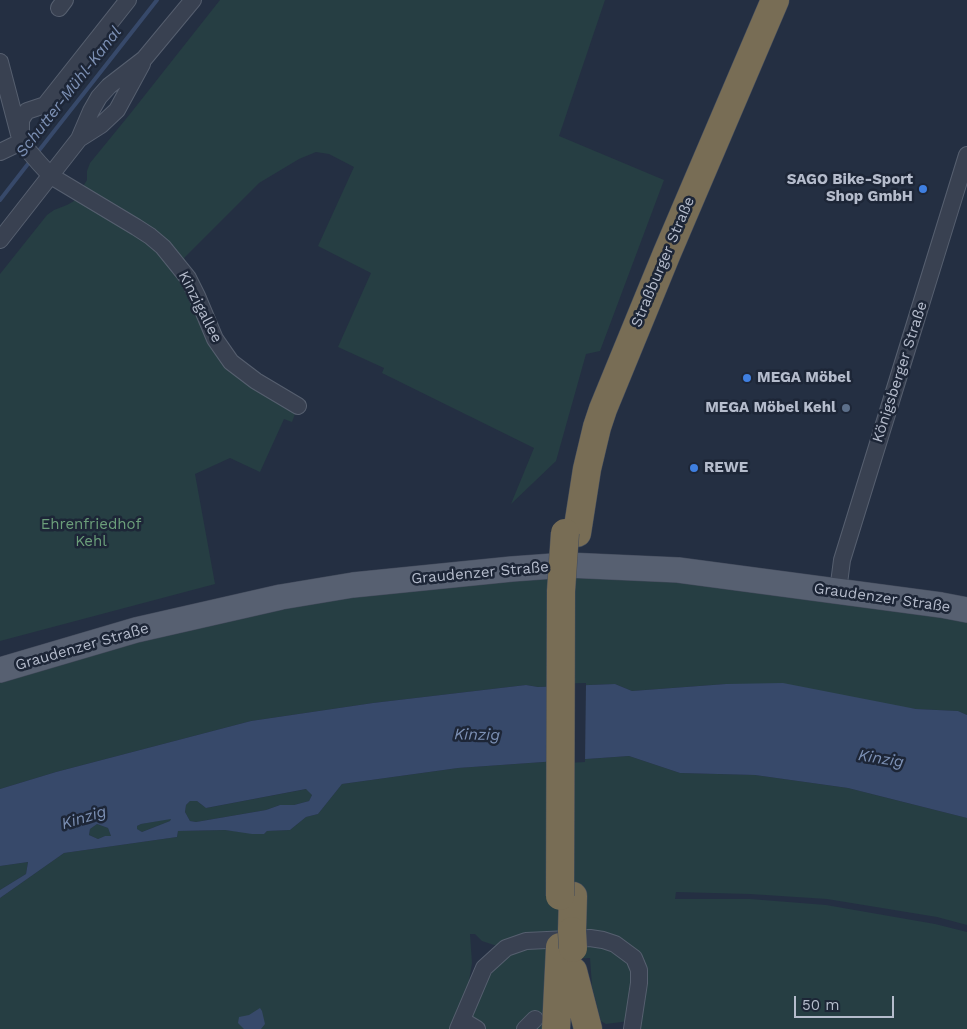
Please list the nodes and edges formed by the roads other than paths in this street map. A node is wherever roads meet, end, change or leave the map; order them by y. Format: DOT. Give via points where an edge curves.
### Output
graph roads {
  1 [pos="128,0"];
  2 [pos="194,0"];
  3 [pos="756,0"];
  4 [pos="776,0"];
  5 [pos="144,59"];
  6 [pos="0,62"];
  7 [pos="79,139"];
  8 [pos="21,142"];
  9 [pos="0,152"];
  10 [pos="967,155"];
  11 [pos="51,176"];
  12 [pos="0,240"];
  13 [pos="298,406"];
  14 [pos="571,533"];
  15 [pos="838,591"];
  16 [pos="967,610"];
  17 [pos="0,670"];
  18 [pos="568,946"];
  19 [pos="460,1024"];
  20 [pos="539,1026"];
  21 [pos="477,1029"];
  22 [pos="571,1029"];
  23 [pos="588,1029"];
  24 [pos="632,1029"];
  1 -- 8 [label="street" via="45,105 27,111 21,120"];
  2 -- 5 [label="street"];
  3 -- 14 [label="highway, Straßburger Straße" via="592,395 574,460 568,500"];
  4 -- 14 [label="highway, Straßburger Straße" via="666,253 603,409"];
  5 -- 7 [label="street" via="117,110"];
  5 -- 7 [label="street" via="99,96"];
  6 -- 8 [label="street"];
  7 -- 11 [label="street"];
  8 -- 9 [label="street"];
  8 -- 11 [label="street, Kinzigallee"];
  10 -- 15 [label="street, Königsberger Straße" via="842,560"];
  11 -- 12 [label="street"];
  11 -- 13 [label="street, Kinzigallee" via="136,226 163,247 188,278 215,339 231,362"];
  14 -- 18 [label="highway" via="574,591 566,896"];
  15 -- 16 [label="main road, Graudenzer Straße"];
  15 -- 17 [label="main road, Graudenzer Straße" via="678,570 567,565 512,568 353,585 281,598 136,630"];
  18 -- 20 [label="highway"];
  18 -- 22 [label="highway"];
  18 -- 23 [label="highway"];
  19 -- 21 [label="street"];
  19 -- 24 [label="street" via="484,968 506,948 526,941 590,938 615,944 634,958 639,983"];
}
